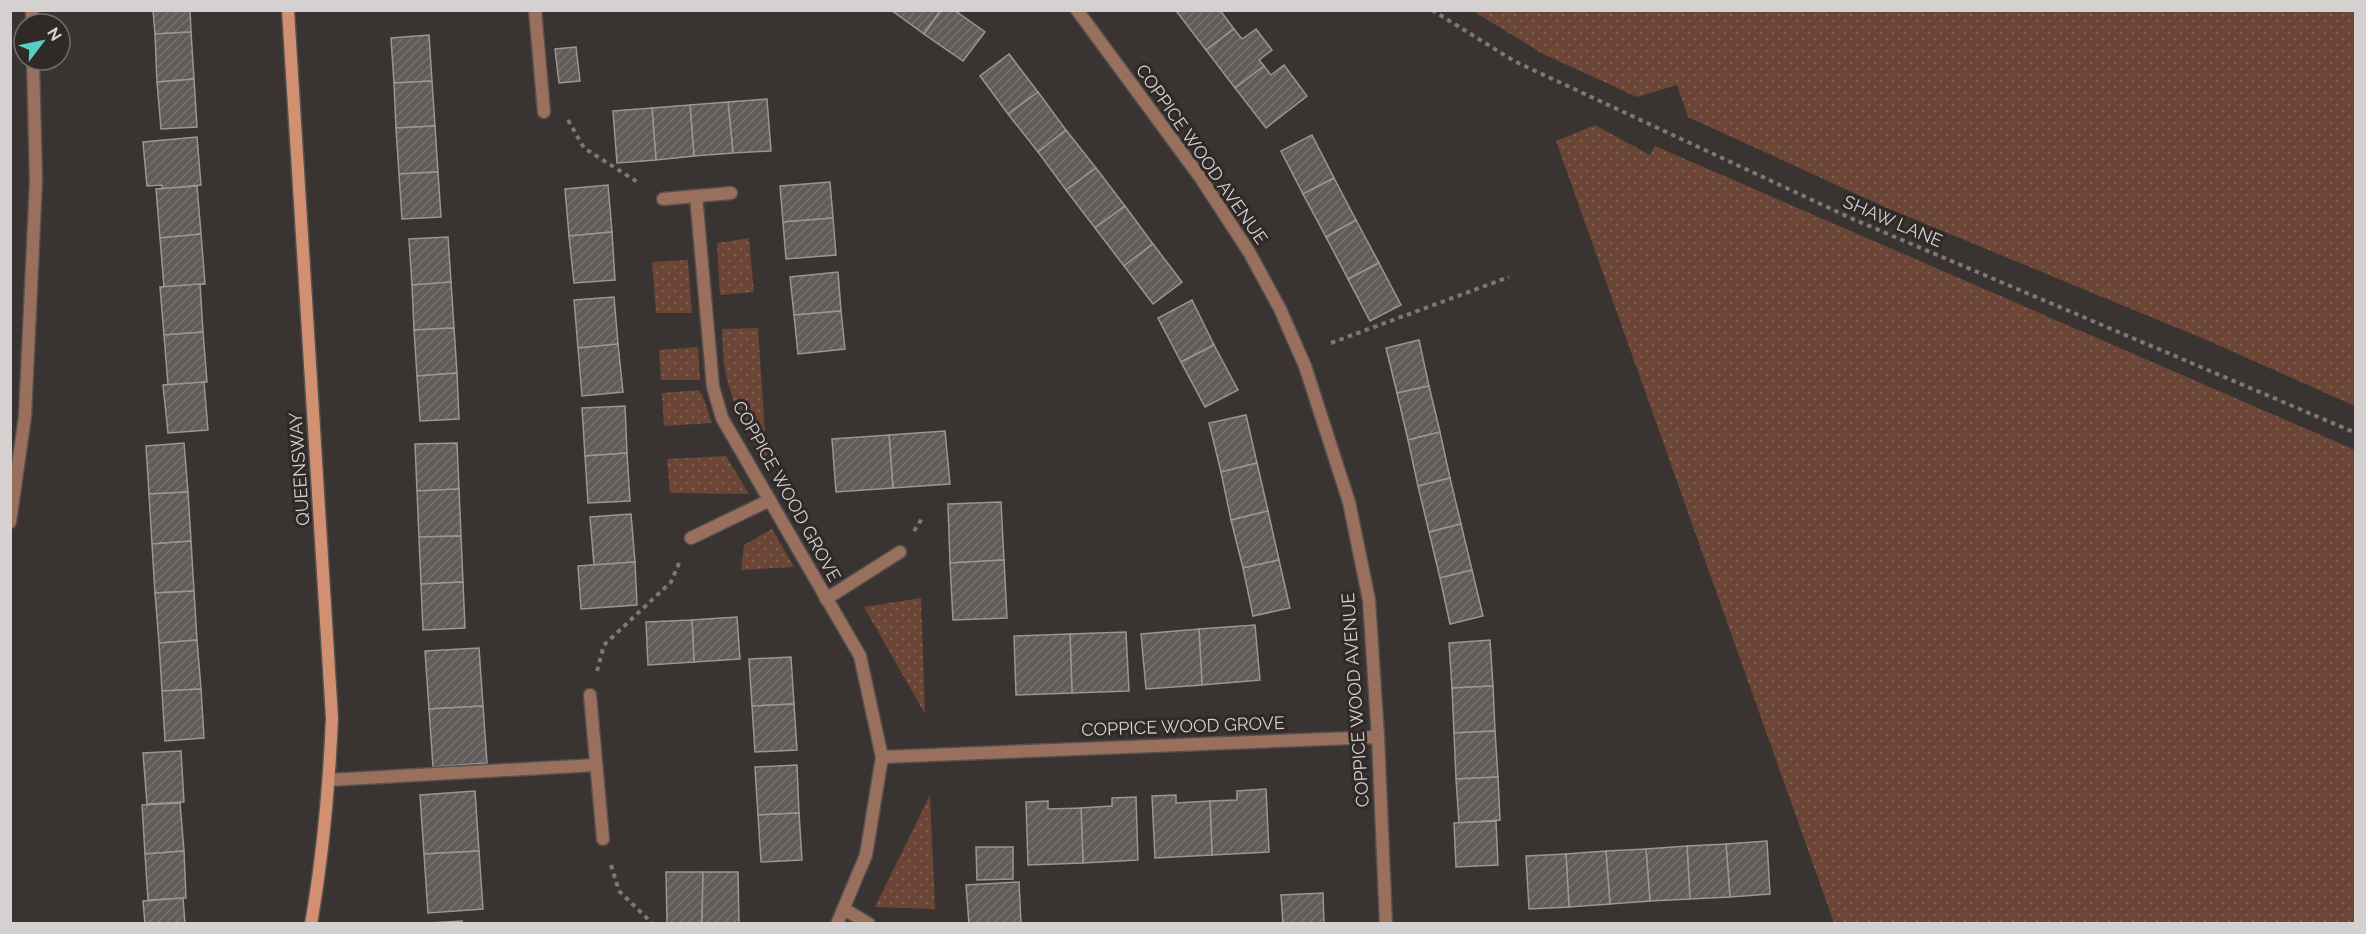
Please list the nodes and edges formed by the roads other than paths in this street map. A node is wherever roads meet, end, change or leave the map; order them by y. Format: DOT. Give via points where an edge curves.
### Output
graph roads {
  1 [pos="288,10"];
  2 [pos="535,10"];
  3 [pos="1077,10"];
  4 [pos="33,72"];
  5 [pos="544,112"];
  6 [pos="731,193"];
  7 [pos="696,196"];
  8 [pos="663,200"];
  9 [pos="770,500"];
  10 [pos="10,522"];
  11 [pos="691,538"];
  12 [pos="900,552"];
  13 [pos="826,599"];
  14 [pos="590,695"];
  15 [pos="1378,737"];
  16 [pos="882,757"];
  17 [pos="596,765"];
  18 [pos="329,780"];
  19 [pos="603,839"];
  20 [pos="844,909"];
  21 [pos="311,924"];
  22 [pos="837,924"];
  23 [pos="869,924"];
  24 [pos="1386,924"];
  1 -- 18 [label="street, QUEENSWAY" via="327,606 332,718"];
  2 -- 5 [label="street"];
  3 -- 15 [label="street, COPPICE WOOD AVENUE" via="1200,177 1280,309 1305,366 1349,502 1369,600"];
  4 -- 10 [label="street" via="36,181 26,404"];
  6 -- 7 [label="street"];
  7 -- 8 [label="street"];
  7 -- 9 [label="street, COPPICE WOOD GROVE" via="713,387 722,418"];
  9 -- 11 [label="street"];
  9 -- 13 [label="street, COPPICE WOOD GROVE"];
  12 -- 13 [label="street"];
  13 -- 16 [label="street, COPPICE WOOD GROVE" via="860,656"];
  14 -- 17 [label="street"];
  15 -- 16 [label="street, COPPICE WOOD GROVE"];
  15 -- 24 [label="street, COPPICE WOOD AVENUE"];
  16 -- 20 [label="street, COPPICE WOOD GROVE" via="866,855"];
  17 -- 18 [label="street"];
  17 -- 19 [label="street"];
  18 -- 21 [label="street, QUEENSWAY"];
  20 -- 22 [label="street, COPPICE WOOD GROVE"];
  20 -- 23 [label="street"];
}
